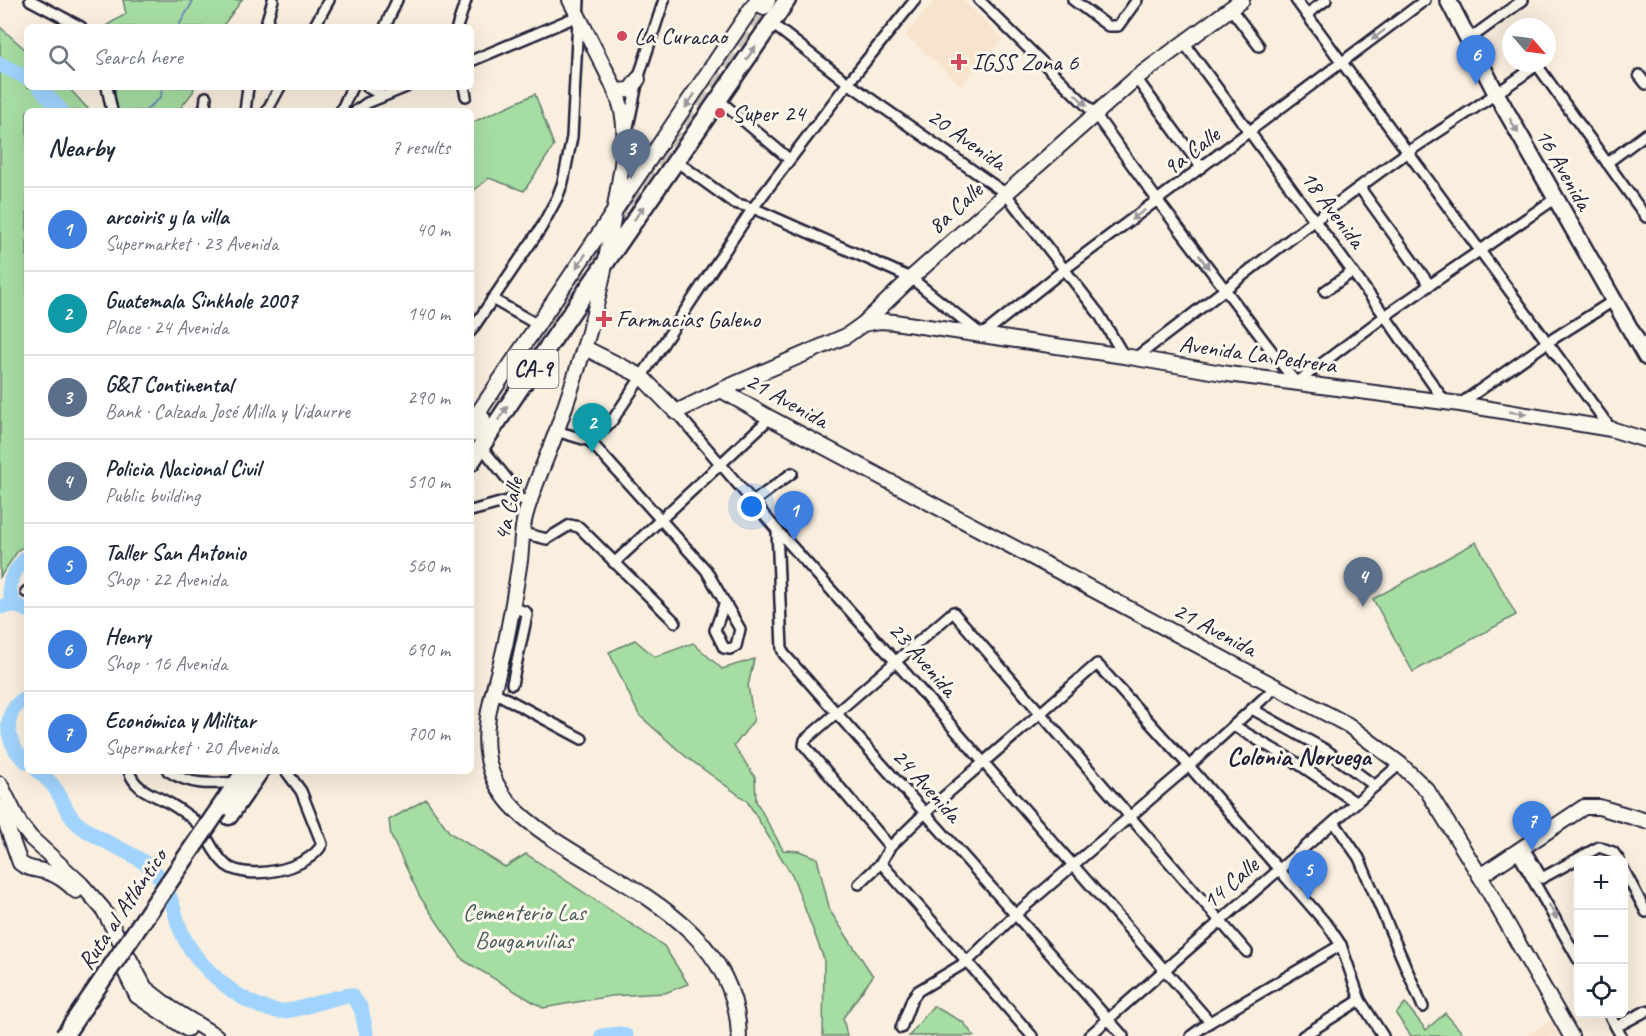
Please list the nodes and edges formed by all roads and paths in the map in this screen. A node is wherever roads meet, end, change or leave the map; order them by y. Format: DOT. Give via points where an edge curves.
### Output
graph roads {
  1 [pos="30,0"];
  2 [pos="273,0"];
  3 [pos="329,0"];
  4 [pos="397,0"];
  5 [pos="466,0"];
  6 [pos="570,0"];
  7 [pos="579,0"];
  8 [pos="664,0"];
  9 [pos="787,0"];
  10 [pos="915,0"];
  11 [pos="979,0"];
  12 [pos="1073,0"];
  13 [pos="1137,0"];
  14 [pos="1242,0"];
  15 [pos="1296,0"];
  16 [pos="1326,0"];
  17 [pos="1425,0"];
  18 [pos="1448,0"];
  19 [pos="1522,0"];
  20 [pos="757,3"];
  21 [pos="1231,9"];
  22 [pos="1307,14"];
  23 [pos="578,16"];
  24 [pos="771,23"];
  25 [pos="75,24"];
  26 [pos="266,24"];
  27 [pos="316,24"];
  28 [pos="386,24"];
  29 [pos="458,24"];
  30 [pos="1468,40"];
  31 [pos="1184,43"];
  32 [pos="1259,46"];
  33 [pos="474,60"];
  34 [pos="1342,63"];
  35 [pos="1639,75"];
  36 [pos="1136,78"];
  37 [pos="638,79"];
  38 [pos="848,83"];
  39 [pos="1646,84"];
  40 [pos="108,90"];
  41 [pos="248,90"];
  42 [pos="278,90"];
  43 [pos="350,90"];
  44 [pos="372,90"];
  45 [pos="398,90"];
  46 [pos="615,91"];
  47 [pos="1497,95"];
  48 [pos="383,96"];
  49 [pos="206,97"];
  50 [pos="719,100"];
  51 [pos="111,108"];
  52 [pos="205,108"];
  53 [pos="245,108"];
  54 [pos="269,108"];
  55 [pos="342,108"];
  56 [pos="361,108"];
  57 [pos="1095,114"];
  58 [pos="1248,132"];
  59 [pos="1646,134"];
  60 [pos="625,141"];
  61 [pos="1409,152"];
  62 [pos="789,159"];
  63 [pos="676,161"];
  64 [pos="1607,162"];
  65 [pos="622,163"];
  66 [pos="1201,167"];
  67 [pos="638,177"];
  68 [pos="1360,188"];
  69 [pos="1005,193"];
  70 [pos="1556,198"];
  71 [pos="1158,201"];
  72 [pos="753,208"];
  73 [pos="614,213"];
  74 [pos="1646,217"];
  75 [pos="1314,221"];
  76 [pos="1480,249"];
  77 [pos="606,261"];
  78 [pos="1065,268"];
  79 [pos="1352,272"];
  80 [pos="911,278"];
  81 [pos="1429,284"];
  82 [pos="1226,290"];
  83 [pos="1325,291"];
  84 [pos="492,299"];
  85 [pos="1614,302"];
  86 [pos="1384,316"];
  87 [pos="863,324"];
  88 [pos="537,325"];
  89 [pos="474,326"];
  90 [pos="982,335"];
  91 [pos="1548,342"];
  92 [pos="585,348"];
  93 [pos="1130,357"];
  94 [pos="1646,357"];
  95 [pos="641,376"];
  96 [pos="1296,383"];
  97 [pos="721,390"];
  98 [pos="1445,402"];
  99 [pos="1460,404"];
  100 [pos="676,412"];
  101 [pos="770,418"];
  102 [pos="1611,429"];
  103 [pos="556,431"];
  104 [pos="475,433"];
  105 [pos="1646,440"];
  106 [pos="590,441"];
  107 [pos="721,465"];
  108 [pos="792,473"];
  109 [pos="524,500"];
  110 [pos="753,502"];
  111 [pos="474,510"];
  112 [pos="660,519"];
  113 [pos="777,530"];
  114 [pos="522,533"];
  115 [pos="614,563"];
  116 [pos="725,602"];
  117 [pos="512,608"];
  118 [pos="675,622"];
  119 [pos="895,661"];
  120 [pos="512,684"];
  121 [pos="1276,687"];
  122 [pos="494,692"];
  123 [pos="1252,709"];
  124 [pos="836,712"];
  125 [pos="1040,713"];
  126 [pos="1234,726"];
  127 [pos="582,739"];
  128 [pos="983,762"];
  129 [pos="1400,764"];
  130 [pos="1189,766"];
  131 [pos="130,774"];
  132 [pos="172,774"];
  133 [pos="257,774"];
  134 [pos="288,774"];
  135 [pos="241,776"];
  136 [pos="0,784"];
  137 [pos="1375,786"];
  138 [pos="1355,802"];
  139 [pos="0,807"];
  140 [pos="224,812"];
  141 [pos="925,813"];
  142 [pos="1644,815"];
  143 [pos="1130,817"];
  144 [pos="1334,822"];
  145 [pos="37,843"];
  146 [pos="890,847"];
  147 [pos="1520,850"];
  148 [pos="1582,856"];
  149 [pos="1616,856"];
  150 [pos="1574,861"];
  151 [pos="20,863"];
  152 [pos="881,863"];
  153 [pos="1072,866"];
  154 [pos="1279,869"];
  155 [pos="1480,876"];
  156 [pos="1628,879"];
  157 [pos="859,884"];
  158 [pos="1646,912"];
  159 [pos="1016,914"];
  160 [pos="1220,921"];
  161 [pos="1341,945"];
  162 [pos="1574,951"];
  163 [pos="1247,952"];
  164 [pos="968,962"];
  165 [pos="1165,969"];
  166 [pos="1360,1000"];
  167 [pos="1423,1007"];
  168 [pos="1646,1011"];
  169 [pos="1611,1018"];
  170 [pos="1108,1020"];
  171 [pos="1210,1022"];
  172 [pos="1616,1027"];
  173 [pos="901,1028"];
  174 [pos="64,1036"];
  175 [pos="76,1036"];
  176 [pos="199,1036"];
  177 [pos="216,1036"];
  178 [pos="739,1036"];
  179 [pos="1032,1036"];
  180 [pos="1089,1036"];
  181 [pos="1123,1036"];
  182 [pos="1191,1036"];
  183 [pos="1303,1036"];
  184 [pos="1383,1036"];
  185 [pos="1571,1036"];
  186 [pos="1621,1036"];
  1 -- 25 [label="street"];
  2 -- 26 [label="street"];
  3 -- 27 [label="street"];
  4 -- 28 [label="street"];
  5 -- 29 [label="street"];
  6 -- 23 [label="street"];
  7 -- 23 [label="street"];
  8 -- 37 [label="street, 4a Calle"];
  9 -- 24 [label="highway, CA-9"];
  10 -- 38 [label="street"];
  11 -- 57 [label="street, one-way"];
  12 -- 13 [label="street" via="1113,27 1118,26"];
  14 -- 21 [label="street, 8a Calle"];
  15 -- 22 [label="street"];
  16 -- 22 [label="street"];
  17 -- 34 [label="street, 9a Calle, one-way"];
  18 -- 30 [label="main road, 16 Avenida"];
  19 -- 30 [label="street"];
  20 -- 67 [label="street, CA-9, one-way"];
  21 -- 31 [label="street, 8a Calle"];
  21 -- 32 [label="street"];
  22 -- 34 [label="street"];
  23 -- 33 [label="street"];
  23 -- 46 [label="street"];
  23 -- 84 [label="street" via="572,137 563,182 546,220"];
  24 -- 38 [label="street, 20 Avenida"];
  50 -- 24 [label="highway, CA-9, one-way"];
  30 -- 47 [label="main road, 16 Avenida"];
  31 -- 36 [label="street, 8a Calle"];
  31 -- 58 [label="street, 18 Avenida"];
  34 -- 58 [label="street, 9a Calle"];
  34 -- 61 [label="street"];
  35 -- 39 [label="street"];
  36 -- 57 [label="street, 8a Calle"];
  36 -- 66 [label="street"];
  37 -- 46 [label="street" via="630,90"];
  37 -- 60 [label="street, 4a Calle"];
  38 -- 62 [label="street"];
  38 -- 69 [label="street, 20 Avenida"];
  40 -- 51 [label="street"];
  41 -- 53 [label="street"];
  42 -- 54 [label="street"];
  43 -- 55 [label="street"];
  44 -- 48 [label="street"];
  45 -- 48 [label="street"];
  46 -- 60 [label="street"];
  47 -- 61 [label="street"];
  47 -- 64 [label="street" via="1537,65"];
  47 -- 70 [label="main road, 16 Avenida, one-way"];
  48 -- 56 [label="street"];
  49 -- 52 [label="street"];
  50 -- 62 [label="street"];
  50 -- 63 [label="highway, CA-9"];
  57 -- 69 [label="street, 8a Calle"];
  57 -- 71 [label="street"];
  58 -- 66 [label="street, 9a Calle"];
  58 -- 75 [label="street, 18 Avenida"];
  59 -- 64 [label="street"];
  60 -- 65 [label="street, 4a Calle"];
  61 -- 68 [label="street"];
  61 -- 76 [label="street"];
  62 -- 72 [label="street"];
  63 -- 72 [label="street" via="734,203"];
  77 -- 63 [label="highway, CA-9, one-way"];
  64 -- 74 [label="street"];
  65 -- 67 [label="street"];
  65 -- 73 [label="street, 4a Calle"];
  66 -- 71 [label="street, 9a Calle"];
  67 -- 73 [label="street, CA-9"];
  68 -- 75 [label="street"];
  68 -- 81 [label="street"];
  69 -- 78 [label="street, 20 Avenida"];
  69 -- 80 [label="street, 8a Calle"];
  70 -- 76 [label="street"];
  70 -- 85 [label="main road, 16 Avenida"];
  71 -- 78 [label="street, 9a Calle, one-way"];
  71 -- 82 [label="street, one-way"];
  72 -- 80 [label="street"];
  72 -- 95 [label="street"];
  73 -- 77 [label="street, 4a Calle"];
  73 -- 88 [label="street, CA-9, one-way"];
  75 -- 79 [label="street, 18 Avenida"];
  75 -- 82 [label="street"];
  76 -- 81 [label="street"];
  76 -- 91 [label="street"];
  77 -- 92 [label="street, 4a Calle"];
  104 -- 77 [label="highway, CA-9, one-way"];
  78 -- 90 [label="street, 9a Calle"];
  78 -- 93 [label="street, 20 Avenida"];
  79 -- 83 [label="street"];
  79 -- 86 [label="street, 18 Avenida"];
  80 -- 87 [label="street, 8a Calle"];
  80 -- 90 [label="street"];
  81 -- 86 [label="street"];
  82 -- 93 [label="street"];
  82 -- 96 [label="street"];
  84 -- 88 [label="street"];
  84 -- 89 [label="street"];
  85 -- 91 [label="street"];
  85 -- 94 [label="main road, 16 Avenida"];
  86 -- 96 [label="street"];
  86 -- 98 [label="street, 18 Avenida"];
  87 -- 90 [label="street, Avenida La Pedrera" via="880,321"];
  87 -- 97 [label="street, 8a Calle" via="846,336"];
  88 -- 104 [label="street, CA-9" via="476,416"];
  90 -- 93 [label="street, Avenida La Pedrera"];
  91 -- 99 [label="street"];
  91 -- 102 [label="street"];
  92 -- 95 [label="street, 23 Avenida"];
  92 -- 103 [label="street, 4a Calle"];
  93 -- 96 [label="street, Avenida La Pedrera"];
  95 -- 100 [label="street, 23 Avenida"];
  95 -- 106 [label="street" via="612,421"];
  96 -- 98 [label="street, Avenida La Pedrera"];
  97 -- 100 [label="street, 8a Calle"];
  97 -- 101 [label="street, 21 Avenida"];
  98 -- 99 [label="street, Avenida La Pedrera"];
  99 -- 102 [label="street, Avenida La Pedrera, one-way"];
  100 -- 107 [label="street, 23 Avenida"];
  101 -- 107 [label="street"];
  101 -- 121 [label="street, 21 Avenida"];
  102 -- 105 [label="street, Avenida La Pedrera"];
  103 -- 106 [label="street"];
  103 -- 109 [label="street, 4a Calle"];
  104 -- 109 [label="street"];
  106 -- 112 [label="street"];
  107 -- 110 [label="street, 23 Avenida"];
  107 -- 112 [label="street"];
  108 -- 110 [label="street"];
  109 -- 111 [label="street"];
  109 -- 114 [label="street, 4a Calle"];
  110 -- 113 [label="street, 23 Avenida"];
  112 -- 115 [label="street"];
  112 -- 116 [label="street" via="706,570"];
  113 -- 119 [label="street, 23 Avenida"];
  113 -- 124 [label="street, 24 Avenida" via="782,649"];
  114 -- 115 [label="street" via="548,539 574,525"];
  114 -- 117 [label="street, 4a Calle"];
  115 -- 118 [label="street"];
  117 -- 120 [label="street" via="527,615"];
  117 -- 122 [label="street, 4a Calle"];
  119 -- 124 [label="street"];
  119 -- 125 [label="street" via="953,612"];
  119 -- 128 [label="street, 23 Avenida"];
  121 -- 123 [label="street"];
  121 -- 129 [label="street, 21 Avenida" via="1348,725"];
  122 -- 127 [label="street"];
  122 -- 178 [label="street, 4a Calle" via="486,747 499,791 539,829 651,900 692,931 726,983"];
  123 -- 126 [label="street"];
  123 -- 137 [label="street" via="1326,750"];
  124 -- 141 [label="street, 24 Avenida"];
  124 -- 146 [label="street" via="804,745"];
  125 -- 128 [label="street"];
  125 -- 130 [label="street" via="1097,664"];
  125 -- 143 [label="street"];
  126 -- 130 [label="street"];
  126 -- 138 [label="street"];
  128 -- 141 [label="street"];
  128 -- 153 [label="street, 23 Avenida"];
  129 -- 137 [label="street, 14 Calle"];
  129 -- 155 [label="street, 21 Avenida" via="1426,790"];
  130 -- 143 [label="street"];
  130 -- 154 [label="street"];
  131 -- 134 [label="street" via="136,785 201,826 227,866 265,873 298,863 322,844 301,791"];
  132 -- 135 [label="street" via="203,784"];
  133 -- 140 [label="highway"];
  135 -- 140 [label="highway"];
  136 -- 145 [label="street" via="20,824"];
  137 -- 138 [label="street, 14 Calle"];
  138 -- 144 [label="street, 14 Calle"];
  139 -- 151 [label="street"];
  140 -- 174 [label="highway, Ruta al Atlántico, bridge"];
  140 -- 175 [label="highway, Ruta al Atlántico"];
  141 -- 146 [label="street"];
  141 -- 159 [label="street, 24 Avenida"];
  142 -- 147 [label="street" via="1584,807"];
  143 -- 153 [label="street"];
  143 -- 160 [label="street"];
  144 -- 154 [label="street, 14 Calle"];
  144 -- 167 [label="street" via="1359,858"];
  145 -- 151 [label="street" via="34,858"];
  145 -- 177 [label="street" via="103,909 145,988"];
  146 -- 152 [label="street"];
  147 -- 150 [label="street" via="1542,878"];
  147 -- 155 [label="street"];
  147 -- 162 [label="street, one-way"];
  148 -- 149 [label="street" via="1599,847"];
  151 -- 176 [label="street" via="47,872 74,889 102,923 134,993"];
  152 -- 157 [label="street"];
  152 -- 164 [label="street"];
  153 -- 159 [label="street"];
  153 -- 165 [label="street, 23 Avenida"];
  154 -- 160 [label="street, 14 Calle"];
  154 -- 161 [label="street"];
  155 -- 185 [label="street, 21 Avenida"];
  156 -- 158 [label="street"];
  159 -- 164 [label="street"];
  159 -- 170 [label="street, 24 Avenida"];
  160 -- 163 [label="street"];
  160 -- 165 [label="street, 14 Calle"];
  161 -- 166 [label="street"];
  161 -- 171 [label="street"];
  164 -- 173 [label="street" via="918,991"];
  164 -- 179 [label="street"];
  165 -- 170 [label="street, 14 Calle"];
  165 -- 171 [label="street, 23 Avenida"];
  166 -- 183 [label="street"];
  166 -- 184 [label="street"];
  168 -- 172 [label="street"];
  169 -- 172 [label="street"];
  170 -- 180 [label="street, 14 Calle"];
  170 -- 181 [label="street, 24 Avenida"];
  171 -- 182 [label="street"];
  172 -- 186 [label="street"];
}
